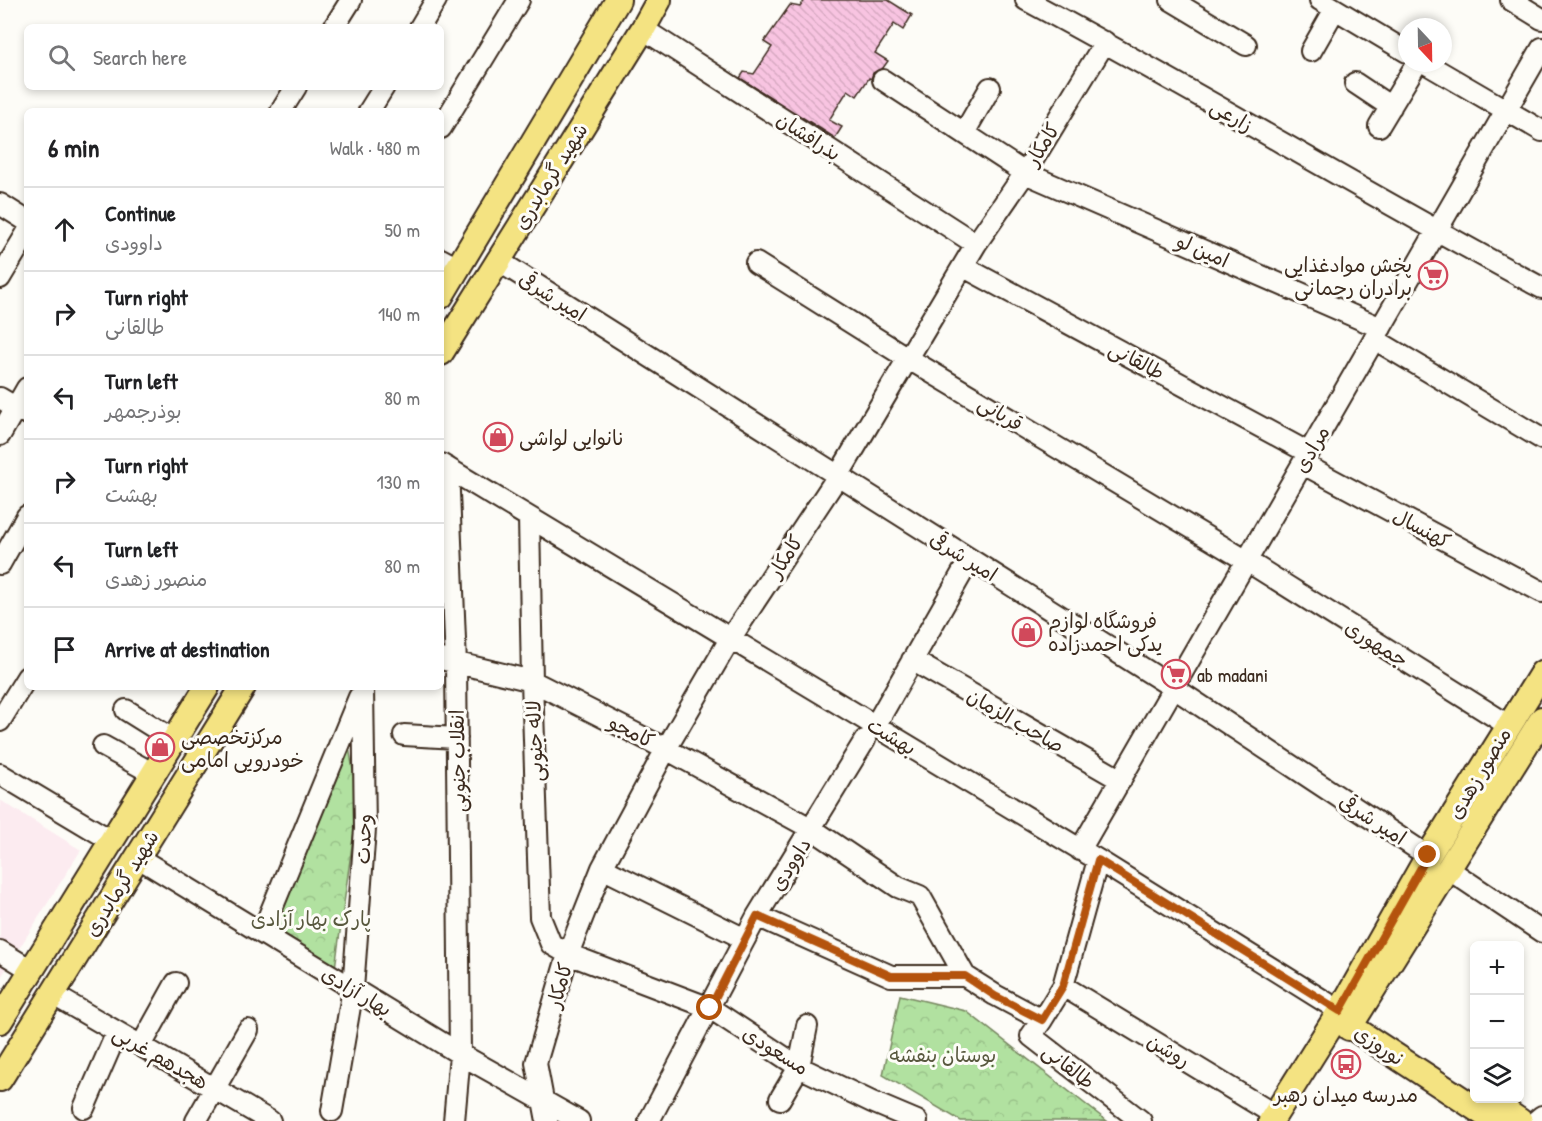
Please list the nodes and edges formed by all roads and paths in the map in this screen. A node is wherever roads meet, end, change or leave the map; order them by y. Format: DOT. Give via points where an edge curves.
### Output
graph roads {
  1 [pos="351,0"];
  2 [pos="436,0"];
  3 [pos="519,0"];
  4 [pos="618,0"];
  5 [pos="659,0"];
  6 [pos="1026,0"];
  7 [pos="1511,0"];
  8 [pos="1177,1"];
  9 [pos="1327,4"];
  10 [pos="1542,19"];
  11 [pos="336,24"];
  12 [pos="422,24"];
  13 [pos="643,28"];
  14 [pos="1105,42"];
  15 [pos="1246,45"];
  16 [pos="1398,47"];
  17 [pos="1542,48"];
  18 [pos="1311,51"];
  19 [pos="1412,72"];
  20 [pos="1440,72"];
  21 [pos="883,80"];
  22 [pos="1355,83"];
  23 [pos="990,88"];
  24 [pos="294,90"];
  25 [pos="382,90"];
  26 [pos="1390,107"];
  27 [pos="283,108"];
  28 [pos="371,108"];
  29 [pos="1506,111"];
  30 [pos="444,123"];
  31 [pos="1379,126"];
  32 [pos="1542,131"];
  33 [pos="964,133"];
  34 [pos="1024,172"];
  35 [pos="0,204"];
  36 [pos="24,219"];
  37 [pos="1437,231"];
  38 [pos="24,238"];
  39 [pos="976,244"];
  40 [pos="497,260"];
  41 [pos="756,263"];
  42 [pos="449,264"];
  43 [pos="964,267"];
  44 [pos="0,278"];
  45 [pos="444,284"];
  46 [pos="1542,288"];
  47 [pos="1378,334"];
  48 [pos="444,348"];
  49 [pos="909,359"];
  50 [pos="24,392"];
  51 [pos="14,406"];
  52 [pos="0,435"];
  53 [pos="1542,439"];
  54 [pos="1306,458"];
  55 [pos="444,466"];
  56 [pos="838,476"];
  57 [pos="529,517"];
  58 [pos="24,528"];
  59 [pos="970,559"];
  60 [pos="1247,561"];
  61 [pos="0,564"];
  62 [pos="1542,592"];
  63 [pos="730,639"];
  64 [pos="912,660"];
  65 [pos="449,662"];
  66 [pos="1542,673"];
  67 [pos="531,681"];
  68 [pos="24,682"];
  69 [pos="1174,688"];
  70 [pos="205,690"];
  71 [pos="241,690"];
  72 [pos="362,690"];
  73 [pos="363,690"];
  74 [pos="126,710"];
  75 [pos="1542,719"];
  76 [pos="0,721"];
  77 [pos="1508,725"];
  78 [pos="870,733"];
  79 [pos="404,735"];
  80 [pos="457,738"];
  81 [pos="174,740"];
  82 [pos="1535,744"];
  83 [pos="103,746"];
  84 [pos="666,749"];
  85 [pos="0,774"];
  86 [pos="153,774"];
  87 [pos="1121,780"];
  88 [pos="812,829"];
  89 [pos="112,841"];
  90 [pos="1080,850"];
  91 [pos="137,857"];
  92 [pos="1098,860"];
  93 [pos="1438,862"];
  94 [pos="602,868"];
  95 [pos="757,916"];
  96 [pos="1542,932"];
  97 [pos="261,933"];
  98 [pos="745,939"];
  99 [pos="0,951"];
  100 [pos="568,954"];
  101 [pos="31,970"];
  102 [pos="965,976"];
  103 [pos="176,983"];
  104 [pos="1063,986"];
  105 [pos="353,989"];
  106 [pos="52,994"];
  107 [pos="710,1008"];
  108 [pos="1349,1017"];
  109 [pos="1042,1020"];
  110 [pos="0,1021"];
  111 [pos="807,1026"];
  112 [pos="248,1030"];
  113 [pos="117,1032"];
  114 [pos="141,1046"];
  115 [pos="460,1054"];
  116 [pos="799,1066"];
  117 [pos="0,1079"];
  118 [pos="215,1089"];
  119 [pos="1470,1089"];
  120 [pos="780,1099"];
  121 [pos="542,1101"];
  122 [pos="1494,1103"];
  123 [pos="84,1108"];
  124 [pos="332,1111"];
  125 [pos="1542,1116"];
  126 [pos="894,1117"];
  127 [pos="259,1118"];
  128 [pos="1278,1119"];
  129 [pos="196,1121"];
  130 [pos="454,1121"];
  131 [pos="547,1121"];
  132 [pos="579,1121"];
  133 [pos="649,1121"];
  134 [pos="916,1121"];
  135 [pos="1141,1121"];
  136 [pos="1495,1121"];
  137 [pos="1521,1121"];
  138 [pos="1536,1121"];
  1 -- 11 [label="street"];
  2 -- 12 [label="street"];
  3 -- 30 [label="street"];
  4 -- 42 [label="main road, شهید گرمابدری"];
  5 -- 13 [label="main road, شهید گرمابدری"];
  6 -- 14 [label="street, زارعی"];
  7 -- 10 [label="street"];
  8 -- 15 [label="street"];
  9 -- 16 [label="street"];
  9 -- 18 [label="street"];
  13 -- 39 [label="street, بذرافشان"];
  13 -- 40 [label="main road, شهید گرمابدری"];
  14 -- 34 [label="street, کامکار"];
  14 -- 37 [label="street, زارعی"];
  17 -- 29 [label="street, مرادی"];
  19 -- 26 [label="street"];
  20 -- 29 [label="street"];
  21 -- 33 [label="street, امین لو"];
  22 -- 26 [label="street"];
  23 -- 33 [label="street"];
  24 -- 27 [label="street"];
  25 -- 28 [label="street"];
  26 -- 31 [label="street"];
  29 -- 32 [label="street"];
  29 -- 37 [label="street, مرادی"];
  33 -- 34 [label="street, امین لو"];
  34 -- 39 [label="street, کامکار"];
  34 -- 47 [label="street, امین لو"];
  35 -- 36 [label="street"];
  37 -- 46 [label="street, زارعی"];
  37 -- 47 [label="street, مرادی"];
  38 -- 44 [label="street"];
  39 -- 43 [label="street, کامکار"];
  40 -- 48 [label="main road, شهید گرمابدری"];
  40 -- 56 [label="street, امیر شرقی"];
  41 -- 49 [label="street, قربانی"];
  42 -- 45 [label="main road, شهید گرمابدری"];
  43 -- 49 [label="street, کامکار"];
  43 -- 54 [label="street, طالقانی"];
  47 -- 53 [label="street, امین لو"];
  47 -- 54 [label="street, مرادی"];
  49 -- 56 [label="street, کامکار"];
  49 -- 60 [label="street, قربانی"];
  50 -- 51 [label="street"];
  51 -- 52 [label="street"];
  54 -- 60 [label="street, مرادی"];
  54 -- 62 [label="street, کهنسال"];
  55 -- 57 [label="street, بهشت"];
  55 -- 65 [label="street, انقلاب جنوبی"];
  56 -- 59 [label="street, امیر شرقی"];
  56 -- 63 [label="street, کامکار"];
  57 -- 63 [label="street, بهشت"];
  57 -- 67 [label="street, لاله جنوبی"];
  58 -- 61 [label="street"];
  59 -- 64 [label="street, داوودی"];
  59 -- 69 [label="street, امیر شرقی"];
  60 -- 69 [label="street, مرادی"];
  60 -- 77 [label="street, جمهوری"];
  63 -- 78 [label="street, بهشت"];
  63 -- 84 [label="street, کامکار"];
  64 -- 78 [label="street, داوودی"];
  64 -- 87 [label="street, صاحب الزمان"];
  65 -- 67 [label="street, کامجو"];
  65 -- 80 [label="street, انقلاب جنوبی"];
  66 -- 77 [label="main road, منصور زهدی"];
  67 -- 84 [label="street, کامجو"];
  67 -- 100 [label="street, لاله جنوبی" via="540,917 551,944"];
  68 -- 76 [label="street"];
  69 -- 87 [label="street, مرادی"];
  69 -- 93 [label="street, امیر شرقی"];
  70 -- 81 [label="main road, شهید گرمابدری"];
  71 -- 91 [label="main road, شهید گرمابدری"];
  72 -- 97 [label="street, وحدت"];
  73 -- 105 [label="street, وحدت" via="365,829"];
  74 -- 81 [label="street"];
  75 -- 82 [label="main road, منصور زهدی"];
  77 -- 93 [label="main road, منصور زهدی"];
  78 -- 88 [label="street, داوودی"];
  78 -- 90 [label="street, بهشت"];
  79 -- 80 [label="street"];
  80 -- 115 [label="street, انقلاب جنوبی"];
  81 -- 86 [label="main road, شهید گرمابدری"];
  82 -- 93 [label="main road, منصور زهدی"];
  83 -- 86 [label="street"];
  84 -- 88 [label="street, کامجو"];
  84 -- 94 [label="street, کامکار"];
  85 -- 89 [label="street"];
  86 -- 89 [label="main road, شهید گرمابدری"];
  87 -- 90 [label="street, مرادی"];
  88 -- 95 [label="street, داوودی"];
  88 -- 102 [label="street" via="898,887 920,896"];
  89 -- 91 [label="main road"];
  89 -- 101 [label="main road, شهید گرمابدری"];
  90 -- 92 [label="street, بهشت"];
  91 -- 97 [label="street, بهار آزادی"];
  91 -- 106 [label="main road, شهید گرمابدری"];
  92 -- 104 [label="street"];
  92 -- 108 [label="street, بهشت"];
  93 -- 96 [label="street, امیر شرقی"];
  93 -- 108 [label="main road, منصور زهدی"];
  94 -- 98 [label="street"];
  94 -- 100 [label="street, کامکار"];
  95 -- 98 [label="street, داوودی"];
  95 -- 102 [label="street" via="891,976"];
  97 -- 105 [label="street, بهار آزادی"];
  98 -- 107 [label="street, داوودی"];
  99 -- 101 [label="street"];
  100 -- 107 [label="street, مسعودی"];
  100 -- 121 [label="street, کامکار" via="536,1063"];
  101 -- 110 [label="main road, شهید گرمابدری"];
  102 -- 109 [label="street, طالقانی"];
  103 -- 114 [label="street"];
  104 -- 109 [label="street"];
  104 -- 128 [label="street, روشن"];
  105 -- 115 [label="street, بهار آزادی"];
  105 -- 124 [label="street, وحدت"];
  106 -- 113 [label="street, هجدهم غربی"];
  106 -- 117 [label="main road, شهید گرمابدری"];
  107 -- 116 [label="street, مسعودی"];
  107 -- 133 [label="street, داوودی"];
  108 -- 119 [label="main road, نوروزی"];
  108 -- 128 [label="main road, منصور زهدی"];
  108 -- 136 [label="main road, نوروزی"];
  109 -- 135 [label="street, طالقانی" via="1031,1036"];
  111 -- 116 [label="street"];
  112 -- 118 [label="street"];
  113 -- 114 [label="street, هجدهم غربی"];
  113 -- 123 [label="street"];
  114 -- 118 [label="street, هجدهم غربی"];
  115 -- 121 [label="street, بهار آزادی"];
  115 -- 130 [label="street, انقلاب جنوبی"];
  116 -- 120 [label="street"];
  116 -- 126 [label="street, مسعودی"];
  118 -- 127 [label="street, هجدهم غربی"];
  118 -- 129 [label="street"];
  121 -- 131 [label="street, کامکار"];
  121 -- 132 [label="street, بهار آزادی"];
  122 -- 137 [label="main road"];
  125 -- 138 [label="street"];
  126 -- 134 [label="street, مسعودی"];
}
